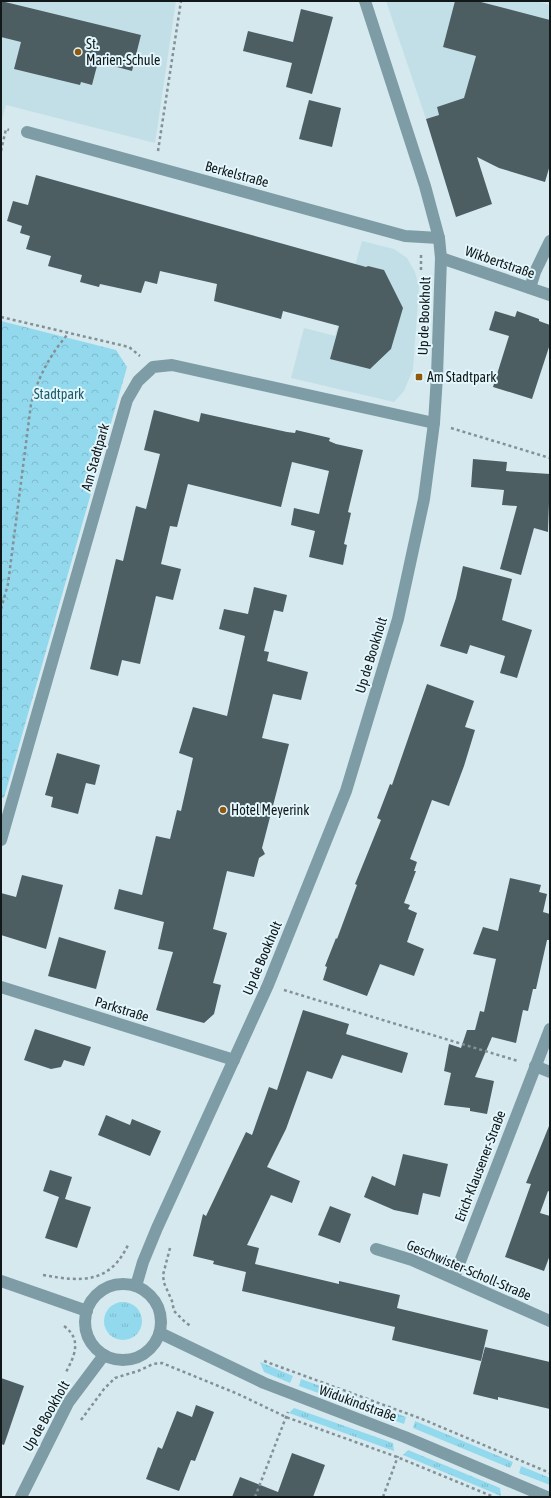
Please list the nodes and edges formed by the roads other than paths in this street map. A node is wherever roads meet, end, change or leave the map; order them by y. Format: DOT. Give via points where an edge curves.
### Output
graph roads {
  1 [pos="364,1"];
  2 [pos="27,132"];
  3 [pos="439,238"];
  4 [pos="550,241"];
  5 [pos="440,258"];
  6 [pos="530,288"];
  7 [pos="550,295"];
  8 [pos="434,423"];
  9 [pos="1,840"];
  10 [pos="1,987"];
  11 [pos="550,1029"];
  12 [pos="234,1060"];
  13 [pos="535,1066"];
  14 [pos="550,1072"];
  15 [pos="376,1249"];
  16 [pos="454,1277"];
  17 [pos="1,1281"];
  18 [pos="136,1286"];
  19 [pos="86,1312"];
  20 [pos="550,1321"];
  21 [pos="160,1333"];
  22 [pos="104,1355"];
  23 [pos="21,1497"];
  24 [pos="547,1497"];
  1 -- 3 [label="street, Up de Bookholt" via="425,186"];
  2 -- 3 [label="street, Berkelstraße" via="398,234"];
  3 -- 5 [label="street, Up de Bookholt"];
  4 -- 6 [label="street"];
  5 -- 6 [label="street, Wikbertstraße"];
  5 -- 8 [label="street, Up de Bookholt"];
  6 -- 7 [label="street, Wikbertstraße"];
  8 -- 9 [label="street, Am Stadtpark" via="172,365 153,368 138,381 127,400"];
  8 -- 12 [label="street, Up de Bookholt" via="424,498 398,619 346,791 268,985"];
  10 -- 12 [label="street, Parkstraße"];
  11 -- 13 [label="street, Erich-Klausener-Straße"];
  12 -- 18 [label="street, Up de Bookholt" via="157,1228"];
  13 -- 14 [label="street"];
  13 -- 16 [label="street, Erich-Klausener-Straße"];
  15 -- 16 [label="street, Geschwister-Scholl-Straße"];
  16 -- 20 [label="street, Geschwister-Scholl-Straße"];
  17 -- 19 [label="street"];
  18 -- 19 [label="street" via="126,1284 106,1288 97,1294"];
  18 -- 21 [label="street" via="154,1300 160,1316"];
  19 -- 22 [label="street" via="88,1336"];
  21 -- 22 [label="street" via="147,1352 137,1357 126,1360"];
  21 -- 24 [label="street, Widukindstraße" via="294,1396 405,1437"];
  22 -- 23 [label="street, Up de Bookholt" via="68,1403"];
}
